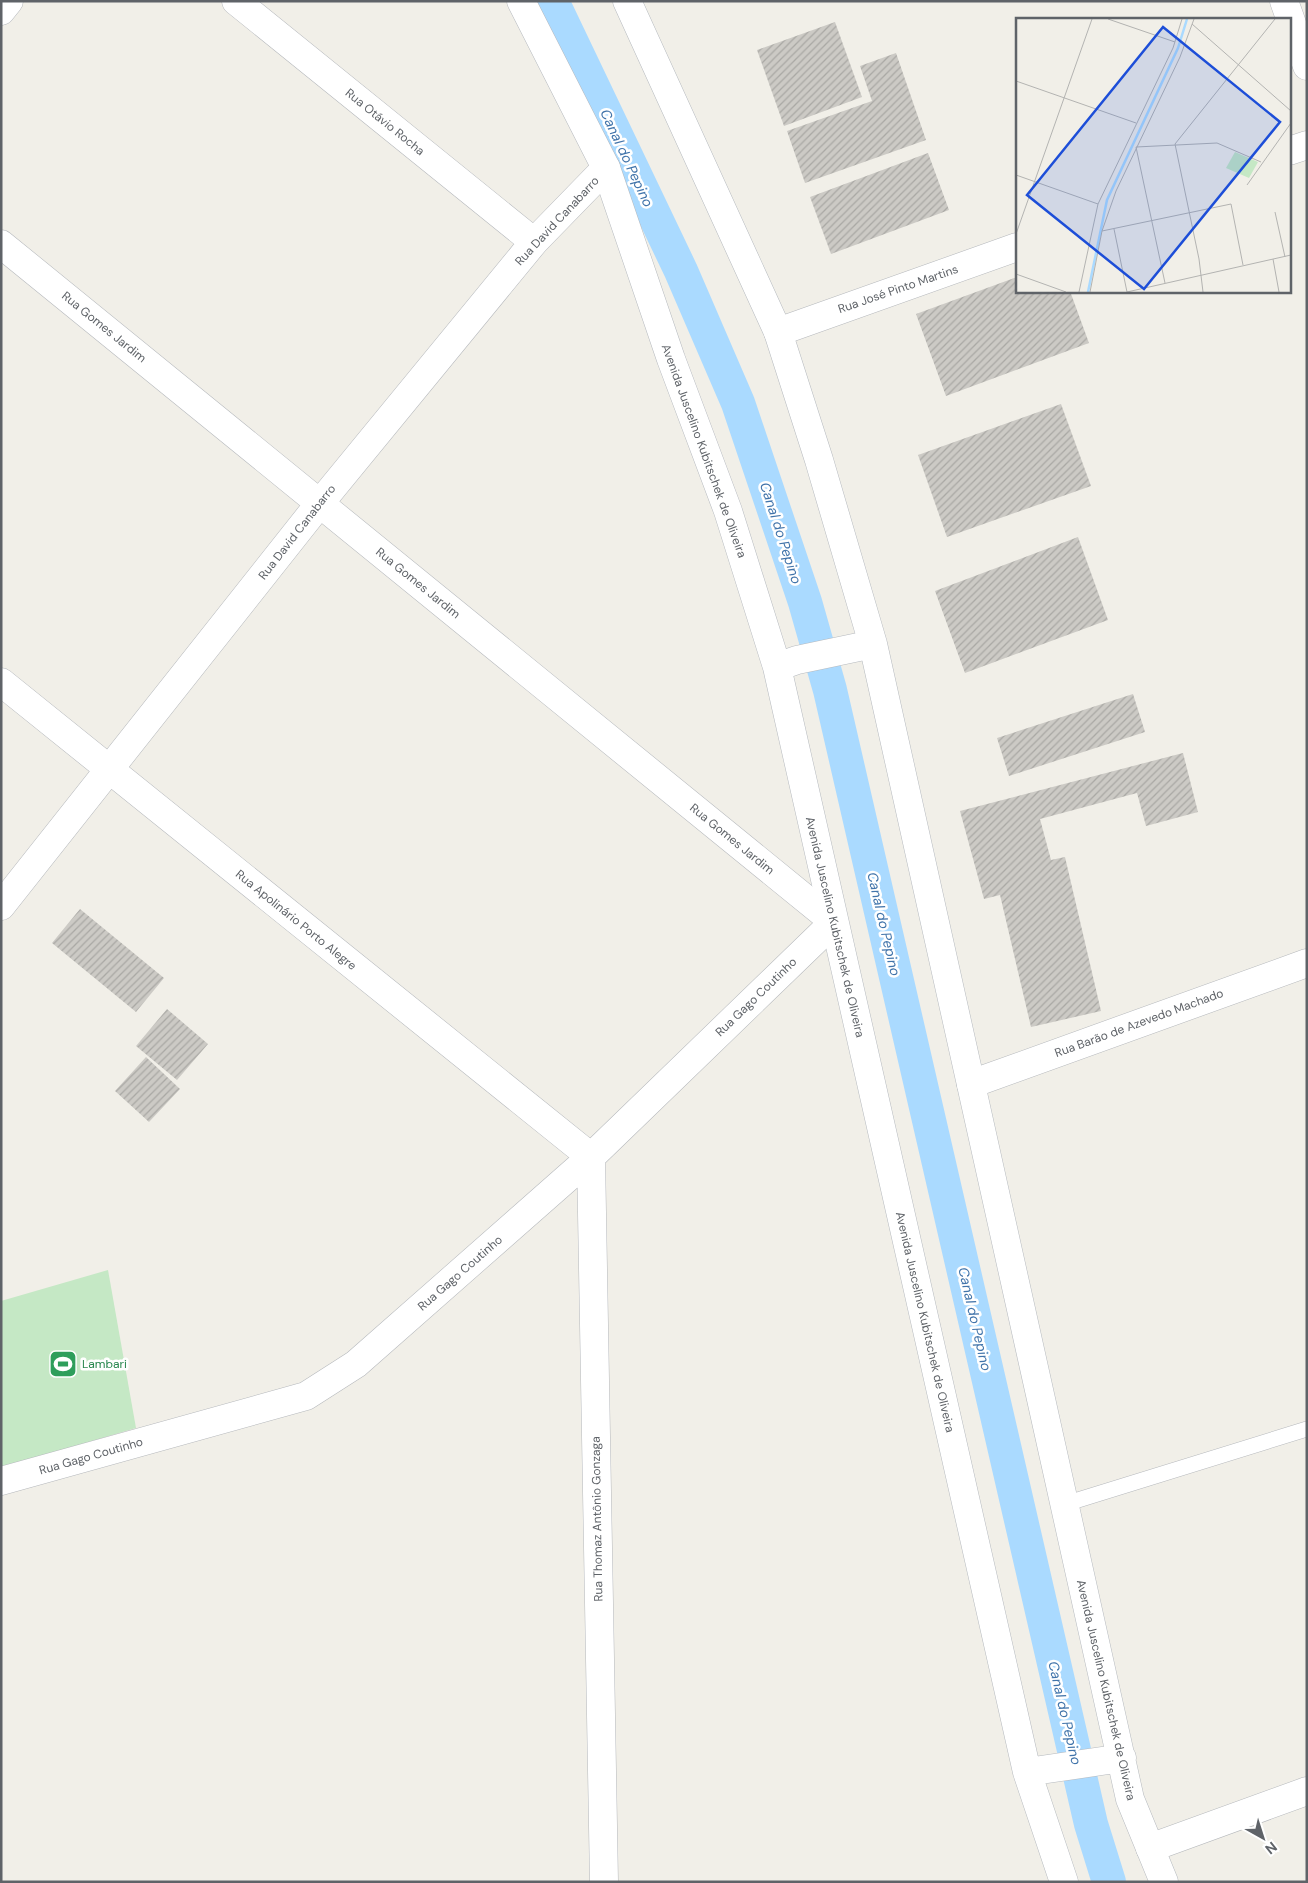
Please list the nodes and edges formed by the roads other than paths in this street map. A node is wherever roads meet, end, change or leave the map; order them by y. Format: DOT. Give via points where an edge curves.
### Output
graph roads {
  1 [pos="9,1"];
  2 [pos="236,1"];
  3 [pos="521,1"];
  4 [pos="627,1"];
  5 [pos="1284,1"];
  6 [pos="1,11"];
  7 [pos="1307,66"];
  8 [pos="1307,145"];
  9 [pos="1290,151"];
  10 [pos="606,168"];
  11 [pos="534,242"];
  12 [pos="1,244"];
  13 [pos="1016,247"];
  14 [pos="778,332"];
  15 [pos="320,502"];
  16 [pos="864,646"];
  17 [pos="787,663"];
  18 [pos="1,682"];
  19 [pos="110,771"];
  20 [pos="1,906"];
  21 [pos="834,922"];
  22 [pos="1307,963"];
  23 [pos="971,1084"];
  24 [pos="591,1157"];
  25 [pos="1307,1429"];
  26 [pos="1,1481"];
  27 [pos="1065,1504"];
  28 [pos="1110,1760"];
  29 [pos="1040,1770"];
  30 [pos="1307,1791"];
  31 [pos="1150,1848"];
  32 [pos="604,1882"];
  33 [pos="1064,1882"];
  34 [pos="1164,1882"];
  1 -- 6 [label="street"];
  2 -- 11 [label="street, Rua Otávio Rocha"];
  3 -- 10 [label="street, Avenida Juscelino Kubitschek de Oliveira"];
  4 -- 14 [label="street, Avenida Juscelino Kubitschek de Oliveira"];
  5 -- 7 [label="street"];
  8 -- 9 [label="street"];
  10 -- 11 [label="street, Rua David Canabarro"];
  10 -- 17 [label="street, Avenida Juscelino Kubitschek de Oliveira" via="670,359"];
  11 -- 15 [label="street, Rua David Canabarro"];
  12 -- 15 [label="street, Rua Gomes Jardim"];
  13 -- 14 [label="street, Rua José Pinto Martins"];
  14 -- 16 [label="street, Avenida Juscelino Kubitschek de Oliveira" via="819,460"];
  15 -- 19 [label="street, Rua David Canabarro"];
  15 -- 21 [label="street, Rua Gomes Jardim"];
  16 -- 17 [label="street"];
  16 -- 23 [label="street, Avenida Juscelino Kubitschek de Oliveira"];
  17 -- 21 [label="street, Avenida Juscelino Kubitschek de Oliveira"];
  18 -- 19 [label="street, Rua Apolinário Porto Alegre"];
  19 -- 20 [label="street, Rua David Canabarro"];
  19 -- 24 [label="street, Rua Apolinário Porto Alegre"];
  21 -- 24 [label="street, Rua Gago Coutinho"];
  21 -- 29 [label="street, Avenida Juscelino Kubitschek de Oliveira"];
  22 -- 23 [label="street, Rua Barão de Azevedo Machado"];
  23 -- 27 [label="street, Avenida Juscelino Kubitschek de Oliveira"];
  24 -- 26 [label="street, Rua Gago Coutinho" via="356,1364 306,1396"];
  24 -- 32 [label="street, Rua Thomaz Antônio Gonzaga"];
  25 -- 27 [label="lane"];
  27 -- 28 [label="street, Avenida Juscelino Kubitschek de Oliveira"];
  28 -- 29 [label="street"];
  28 -- 31 [label="street, Avenida Juscelino Kubitschek de Oliveira"];
  29 -- 33 [label="street, Avenida Juscelino Kubitschek de Oliveira"];
  30 -- 31 [label="street"];
  31 -- 34 [label="street, Avenida Juscelino Kubitschek de Oliveira"];
}
